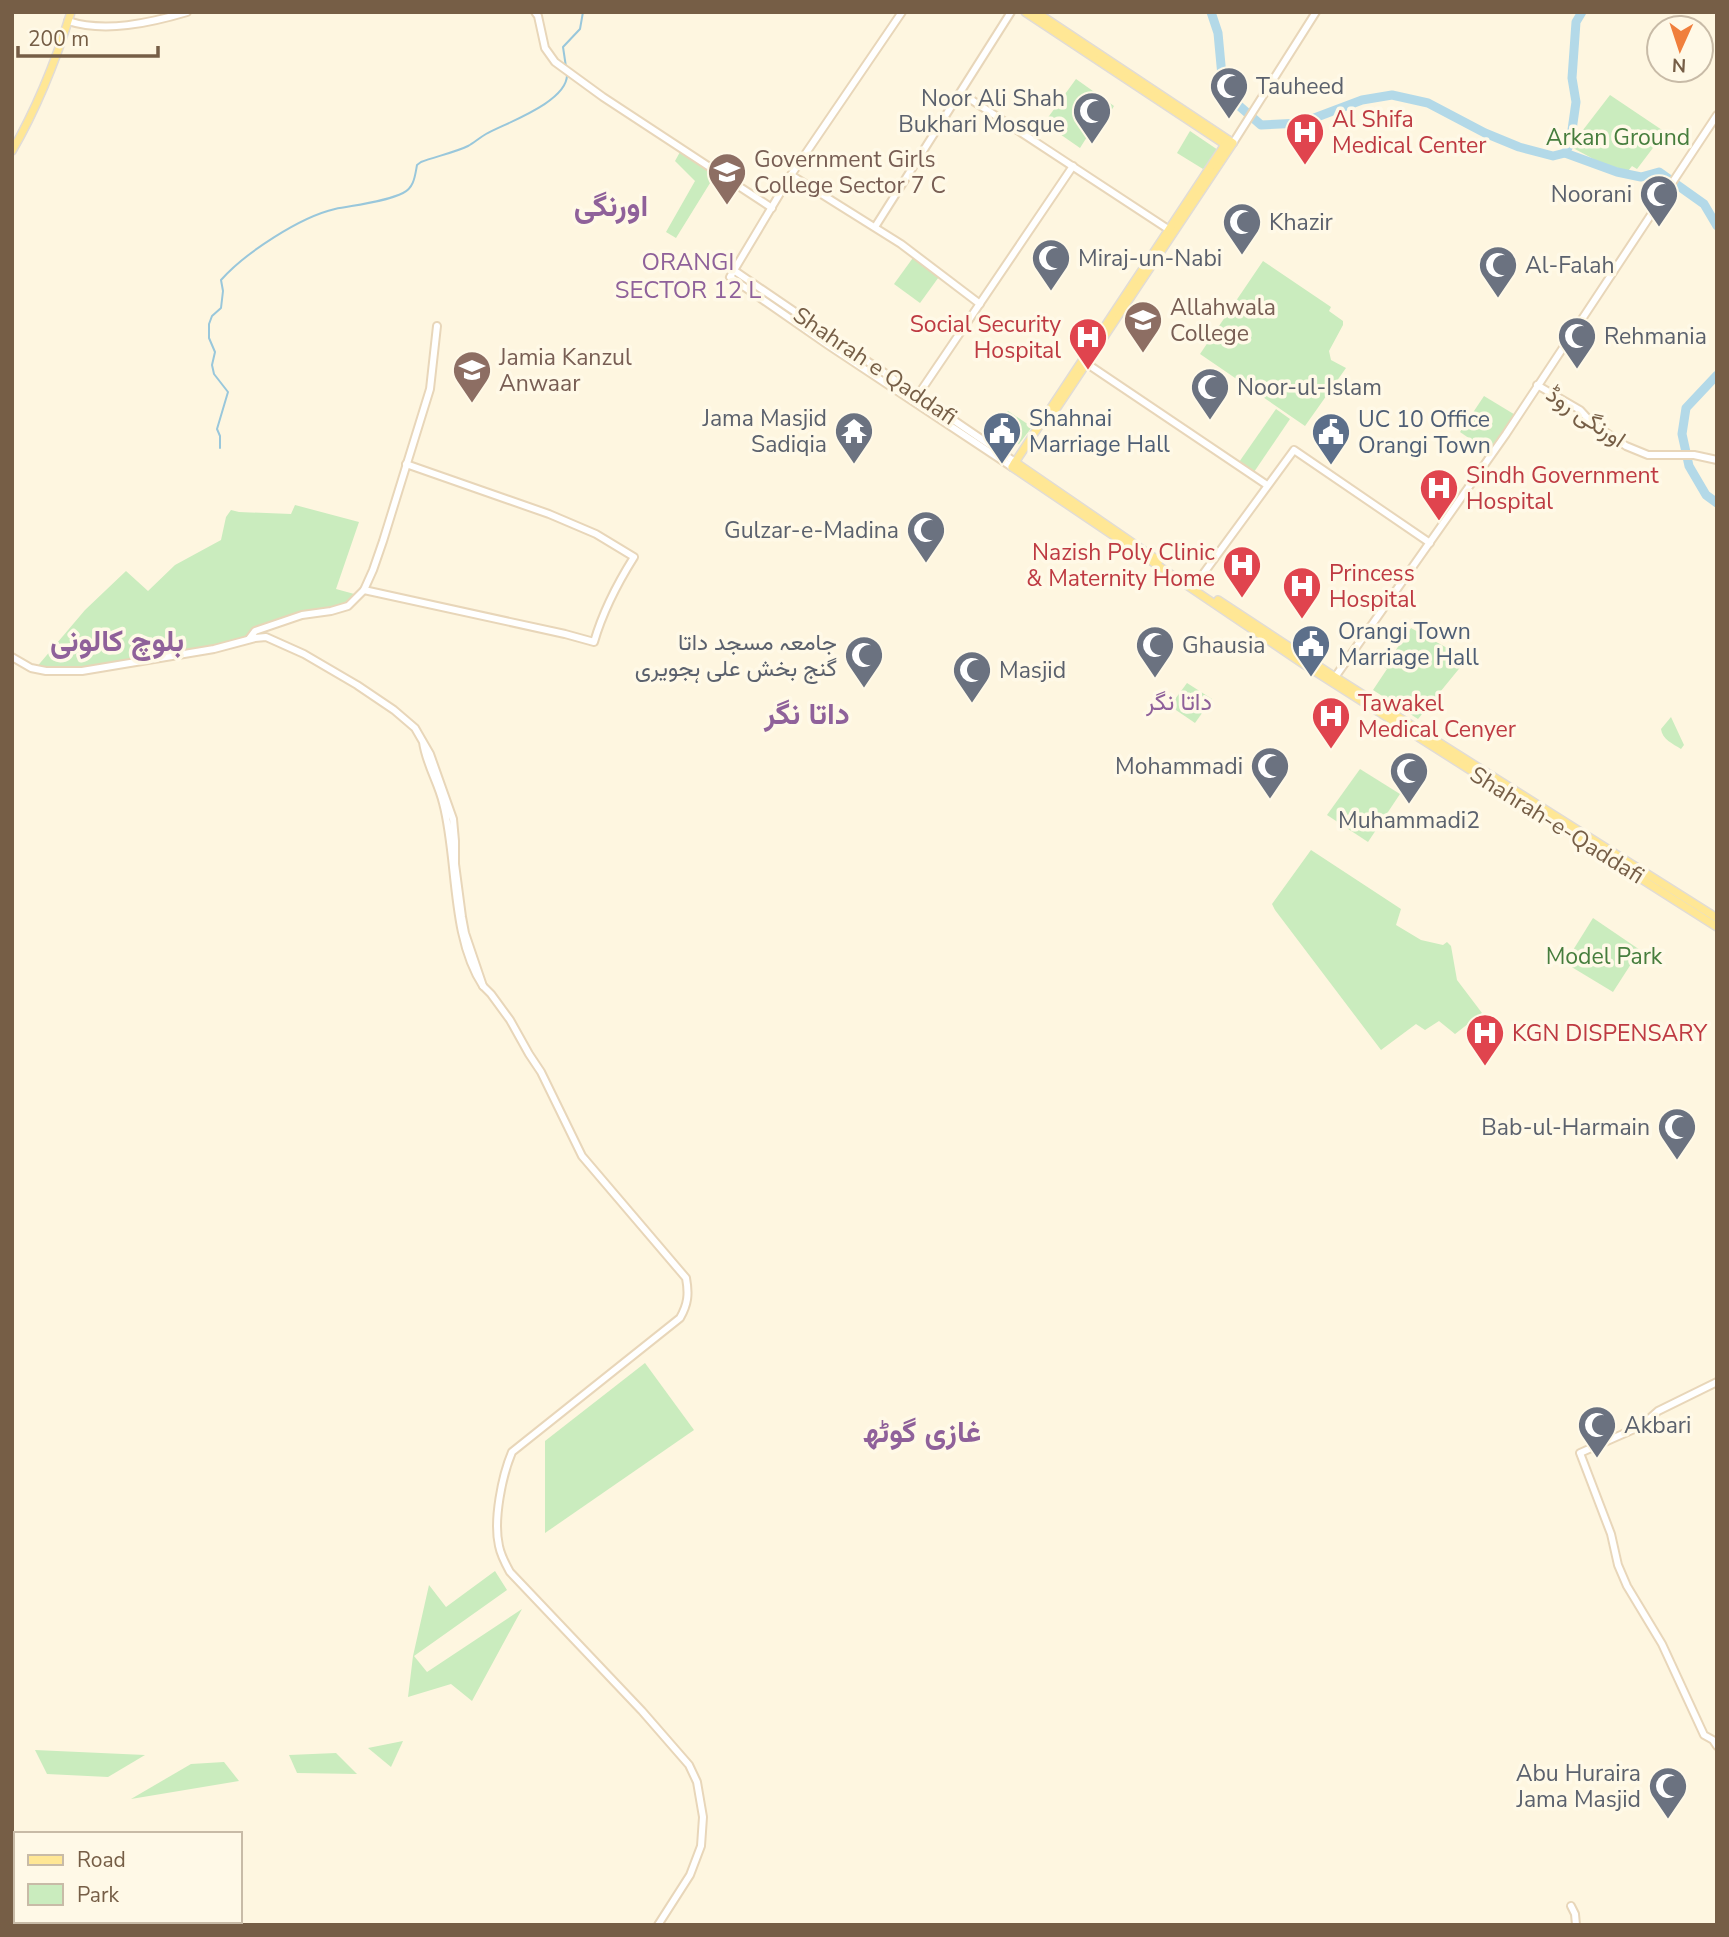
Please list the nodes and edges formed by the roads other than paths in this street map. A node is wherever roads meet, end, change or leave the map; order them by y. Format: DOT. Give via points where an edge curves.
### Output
graph roads {
  1 [pos="71,12"];
  2 [pos="187,12"];
  3 [pos="535,12"];
  4 [pos="902,12"];
  5 [pos="1011,12"];
  6 [pos="1025,12"];
  7 [pos="1036,12"];
  8 [pos="1316,12"];
  9 [pos="68,21"];
  10 [pos="961,93"];
  11 [pos="1717,115"];
  12 [pos="1230,142"];
  13 [pos="12,151"];
  14 [pos="1073,166"];
  15 [pos="791,175"];
  16 [pos="772,208"];
  17 [pos="875,227"];
  18 [pos="1171,231"];
  19 [pos="732,274"];
  20 [pos="980,304"];
  21 [pos="437,326"];
  22 [pos="1084,361"];
  23 [pos="1537,386"];
  24 [pos="918,395"];
  25 [pos="1717,460"];
  26 [pos="406,464"];
  27 [pos="1015,465"];
  28 [pos="1267,485"];
  29 [pos="1430,543"];
  30 [pos="1195,585"];
  31 [pos="364,590"];
  32 [pos="248,639"];
  33 [pos="12,657"];
  34 [pos="1333,679"];
  35 [pos="1715,921"];
  36 [pos="1717,1382"];
  37 [pos="1716,1741"];
  38 [pos="658,1925"];
  1 -- 9 [label="main road"];
  2 -- 9 [label="street" via="101,27"];
  3 -- 16 [label="street" via="552,59"];
  4 -- 15 [label="street"];
  5 -- 10 [label="street"];
  6 -- 12 [label="main road"];
  7 -- 12 [label="main road"];
  8 -- 12 [label="street"];
  9 -- 13 [label="main road"];
  10 -- 14 [label="street"];
  10 -- 17 [label="street"];
  11 -- 23 [label="street"];
  12 -- 18 [label="main road"];
  14 -- 18 [label="street"];
  14 -- 20 [label="street"];
  15 -- 16 [label="street"];
  15 -- 17 [label="street"];
  16 -- 19 [label="street"];
  17 -- 20 [label="street"];
  18 -- 22 [label="main road"];
  19 -- 24 [label="street, Shahrah e Qaddafi"];
  19 -- 27 [label="street, Shahrah e Qaddafi" via="828,345"];
  20 -- 24 [label="street"];
  21 -- 26 [label="street" via="430,389"];
  22 -- 27 [label="main road"];
  22 -- 28 [label="street"];
  23 -- 25 [label="street, اورنگی روڈ" via="1580,410 1626,446 1648,455"];
  23 -- 29 [label="street"];
  24 -- 27 [label="street, Shahrah e Qaddafi"];
  26 -- 31 [label="street"];
  26 -- 31 [label="street" via="548,514 634,556 602,616 594,642"];
  27 -- 30 [label="main road, Shahrah-e-Qaddafi"];
  27 -- 34 [label="main road, Shahrah-e-Qaddafi"];
  28 -- 29 [label="street" via="1294,450"];
  28 -- 30 [label="street"];
  29 -- 34 [label="street"];
  30 -- 34 [label="main road, Shahrah-e-Qaddafi"];
  31 -- 32 [label="street" via="348,606 302,615 255,631"];
  32 -- 33 [label="street" via="82,671 46,671"];
  32 -- 38 [label="street" via="266,637 289,646 357,685 415,728 430,754 453,819 462,917 483,986 541,1072 582,1156 685,1278 688,1303 680,1318 512,1452 496,1532 510,1572 642,1711 689,1765 697,1783 704,1817 701,1846 691,1875"];
  34 -- 35 [label="main road, Shahrah-e-Qaddafi"];
  36 -- 37 [label="street" via="1658,1411 1641,1426 1580,1453 1627,1586 1662,1644 1704,1735"];
}
